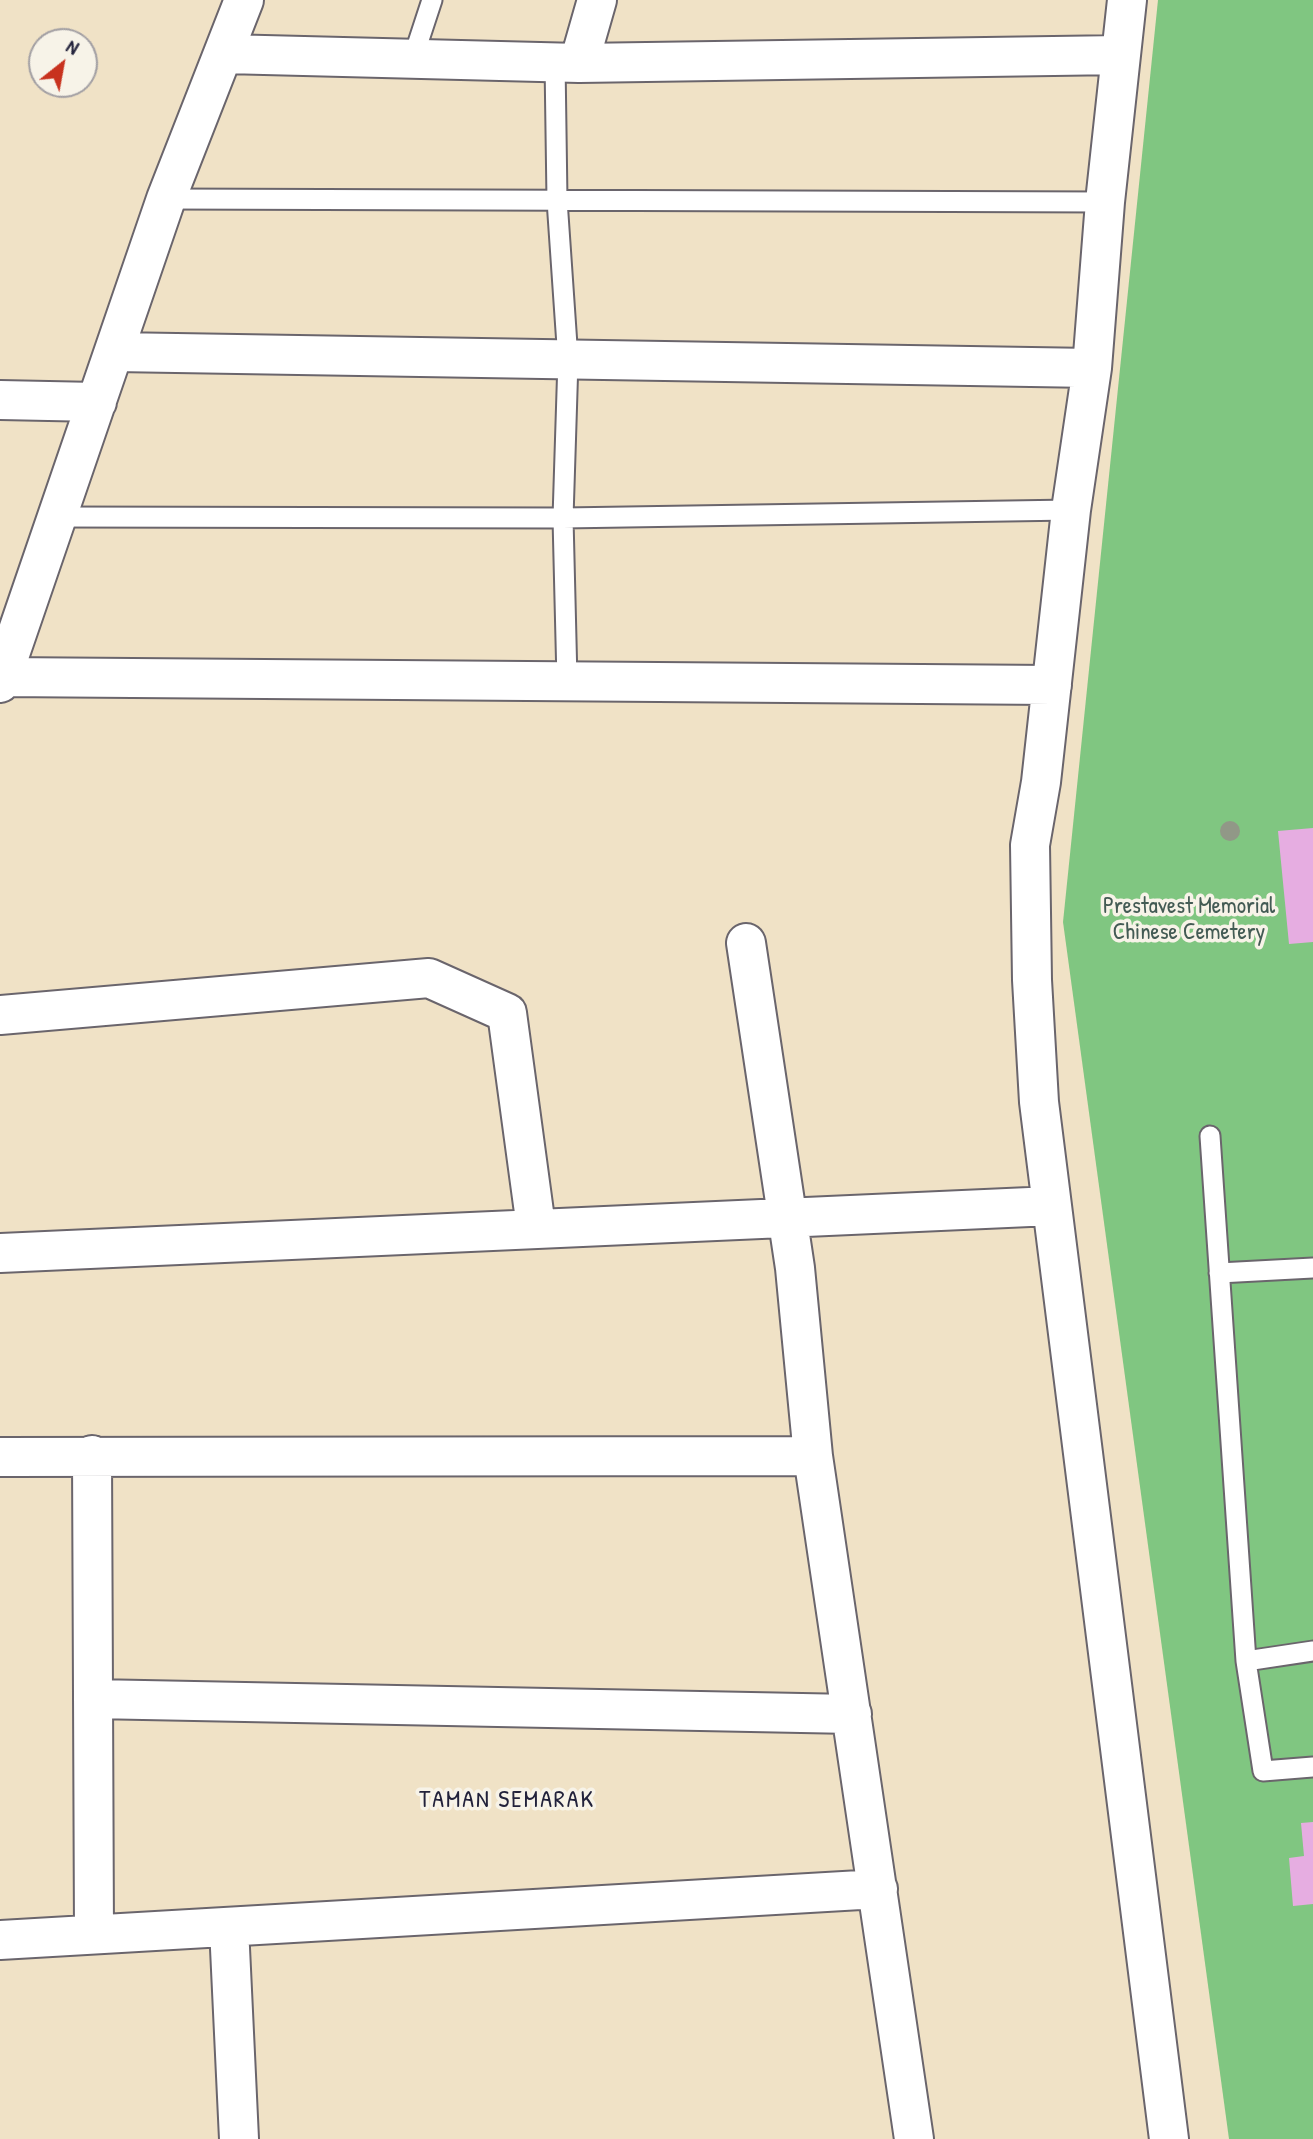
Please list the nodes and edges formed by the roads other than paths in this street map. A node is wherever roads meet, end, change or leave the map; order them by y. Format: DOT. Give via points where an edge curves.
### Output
graph roads {
  1 [pos="244,0"];
  2 [pos="432,0"];
  3 [pos="597,0"];
  4 [pos="1127,0"];
  5 [pos="225,54"];
  6 [pos="1121,55"];
  7 [pos="413,58"];
  8 [pos="567,62"];
  9 [pos="166,199"];
  10 [pos="557,200"];
  11 [pos="1105,202"];
  12 [pos="115,352"];
  13 [pos="568,360"];
  14 [pos="1092,368"];
  15 [pos="0,400"];
  16 [pos="97,402"];
  17 [pos="1071,510"];
  18 [pos="57,517"];
  19 [pos="563,519"];
  20 [pos="1,680"];
  21 [pos="567,681"];
  22 [pos="1052,685"];
  23 [pos="746,943"];
  24 [pos="0,1015"];
  25 [pos="1210,1136"];
  26 [pos="1052,1206"];
  27 [pos="786,1217"];
  28 [pos="536,1227"];
  29 [pos="0,1253"];
  30 [pos="1313,1268"];
  31 [pos="1219,1273"];
  32 [pos="92,1455"];
  33 [pos="813,1456"];
  34 [pos="0,1457"];
  35 [pos="1313,1651"];
  36 [pos="1246,1661"];
  37 [pos="93,1699"];
  38 [pos="852,1714"];
  39 [pos="1313,1767"];
  40 [pos="878,1889"];
  41 [pos="229,1927"];
  42 [pos="94,1934"];
  43 [pos="0,1940"];
  44 [pos="239,2139"];
  45 [pos="914,2139"];
  46 [pos="1169,2139"];
  1 -- 5 [label="street"];
  2 -- 7 [label="lane"];
  3 -- 8 [label="street"];
  4 -- 6 [label="street"];
  5 -- 7 [label="street"];
  5 -- 9 [label="street"];
  6 -- 8 [label="street"];
  6 -- 11 [label="street"];
  7 -- 8 [label="street"];
  8 -- 10 [label="lane"];
  9 -- 10 [label="lane"];
  9 -- 12 [label="street"];
  10 -- 11 [label="lane"];
  10 -- 13 [label="lane"];
  11 -- 14 [label="street"];
  12 -- 13 [label="street"];
  12 -- 16 [label="street"];
  13 -- 14 [label="street"];
  13 -- 19 [label="lane"];
  14 -- 17 [label="street"];
  15 -- 16 [label="street"];
  16 -- 18 [label="street"];
  17 -- 19 [label="lane"];
  17 -- 22 [label="street"];
  18 -- 19 [label="lane"];
  18 -- 20 [label="street"];
  19 -- 21 [label="lane"];
  20 -- 21 [label="street"];
  21 -- 22 [label="street"];
  22 -- 26 [label="street" via="1030,845 1038,1088"];
  23 -- 27 [label="street"];
  24 -- 28 [label="street" via="429,978 507,1013"];
  25 -- 31 [label="lane"];
  26 -- 27 [label="street"];
  26 -- 46 [label="street"];
  27 -- 28 [label="street"];
  27 -- 33 [label="street"];
  28 -- 29 [label="street"];
  30 -- 31 [label="lane"];
  31 -- 36 [label="lane"];
  32 -- 33 [label="street"];
  32 -- 34 [label="street"];
  32 -- 37 [label="street"];
  33 -- 38 [label="street"];
  35 -- 36 [label="lane"];
  36 -- 39 [label="lane" via="1263,1771"];
  37 -- 38 [label="street"];
  37 -- 42 [label="street"];
  38 -- 40 [label="street"];
  40 -- 41 [label="street"];
  40 -- 45 [label="street"];
  41 -- 42 [label="street"];
  41 -- 44 [label="street"];
  42 -- 43 [label="street"];
}
